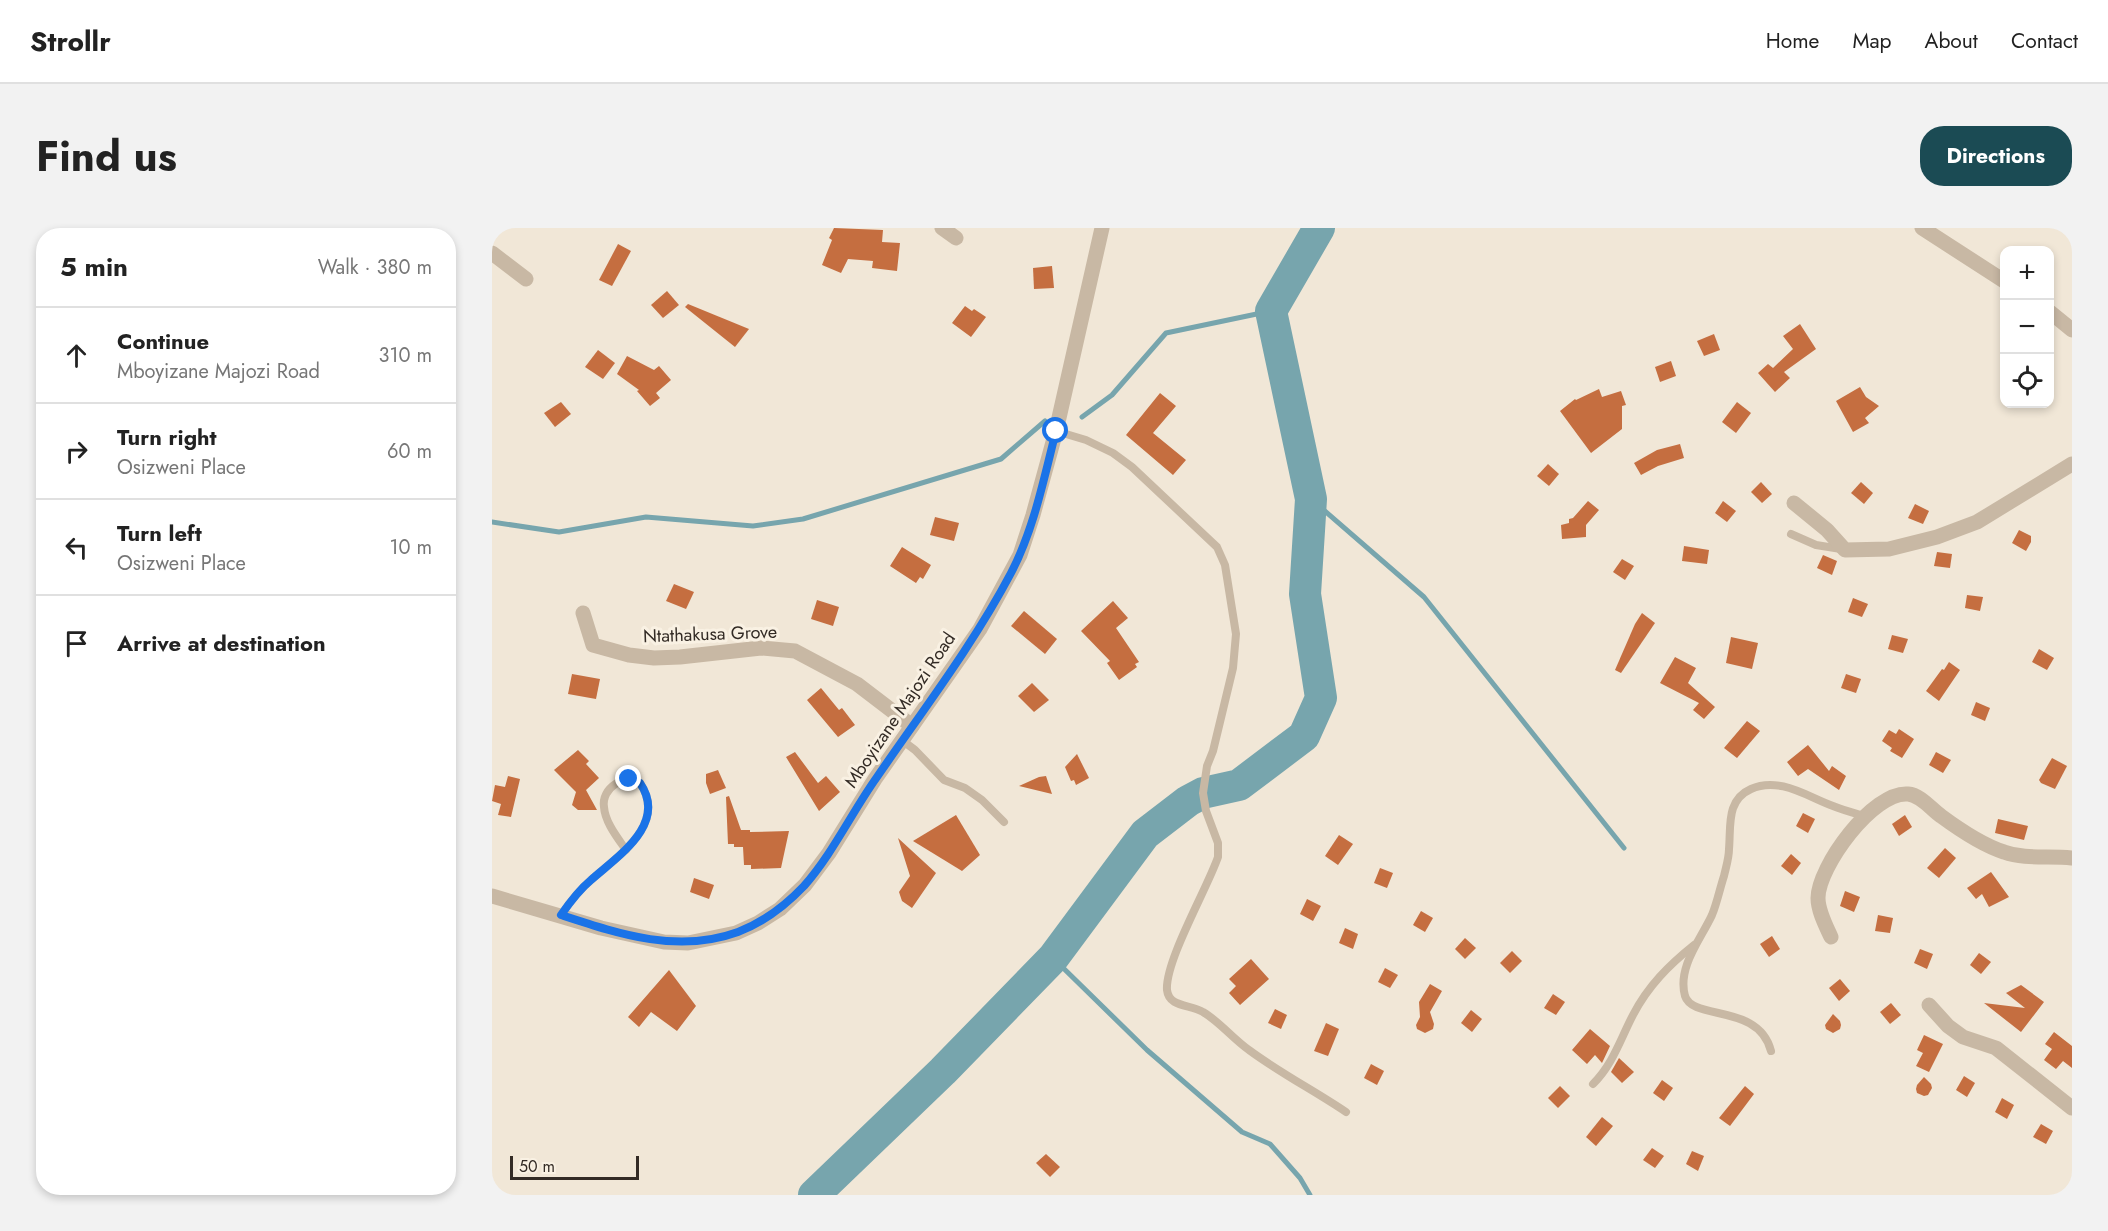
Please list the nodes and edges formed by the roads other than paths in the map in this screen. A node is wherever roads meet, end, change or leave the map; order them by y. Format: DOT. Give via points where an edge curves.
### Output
graph roads {
  1 [pos="942,228"];
  2 [pos="1102,228"];
  3 [pos="1922,228"];
  4 [pos="956,238"];
  5 [pos="492,253"];
  6 [pos="2000,278"];
  7 [pos="526,279"];
  8 [pos="2054,316"];
  9 [pos="2072,330"];
  10 [pos="1056,431"];
  11 [pos="2072,464"];
  12 [pos="1794,503"];
  13 [pos="1791,534"];
  14 [pos="1845,550"];
  15 [pos="583,613"];
  16 [pos="912,726"];
  17 [pos="903,741"];
  18 [pos="1864,816"];
  19 [pos="1004,822"];
  20 [pos="626,849"];
  21 [pos="2072,858"];
  22 [pos="492,896"];
  23 [pos="561,915"];
  24 [pos="1831,937"];
  25 [pos="1695,944"];
  26 [pos="1929,1005"];
  27 [pos="1771,1051"];
  28 [pos="1593,1084"];
  29 [pos="2072,1108"];
  30 [pos="1346,1112"];
  1 -- 4 [label="street"];
  2 -- 10 [label="street, Mboyizane Majozi Road"];
  3 -- 6 [label="street"];
  5 -- 7 [label="street"];
  8 -- 9 [label="street"];
  10 -- 16 [label="street, Mboyizane Majozi Road" via="1027,535 1011,573 980,629"];
  10 -- 30 [label="lane" via="1086,440 1132,467 1217,547 1225,565 1236,634 1233,668 1203,793 1218,843 1218,857 1174,958 1167,993 1180,1005 1203,1011 1251,1052"];
  11 -- 14 [label="street" via="1977,522 1888,549"];
  12 -- 14 [label="street"];
  13 -- 14 [label="lane" via="1816,545"];
  15 -- 16 [label="street, Ntathakusa Grove" via="593,645 629,655 680,657 761,648 795,651 857,684"];
  16 -- 17 [label="street, Mboyizane Majozi Road"];
  17 -- 19 [label="lane" via="944,780 982,800"];
  17 -- 23 [label="street, Mboyizane Majozi Road" via="813,875 780,909 758,923 736,933 688,943 664,942"];
  18 -- 21 [label="street" via="1886,799 1910,794 1971,837 2003,852"];
  18 -- 24 [label="street" via="1842,844 1822,881 1818,898"];
  18 -- 25 [label="lane" via="1784,786 1762,786 1742,794 1731,813 1729,851 1712,915"];
  20 -- 20 [label="lane" via="649,813 645,790 629,779 612,787 603,805 608,822"];
  20 -- 23 [label="lane" via="574,896"];
  22 -- 23 [label="street, Mboyizane Majozi Road"];
  25 -- 27 [label="lane" via="1685,975 1685,997 1693,1006 1732,1015 1756,1027 1768,1040"];
  25 -- 28 [label="lane" via="1650,988 1617,1052"];
  26 -- 29 [label="street" via="1963,1037 1996,1048"];
}
